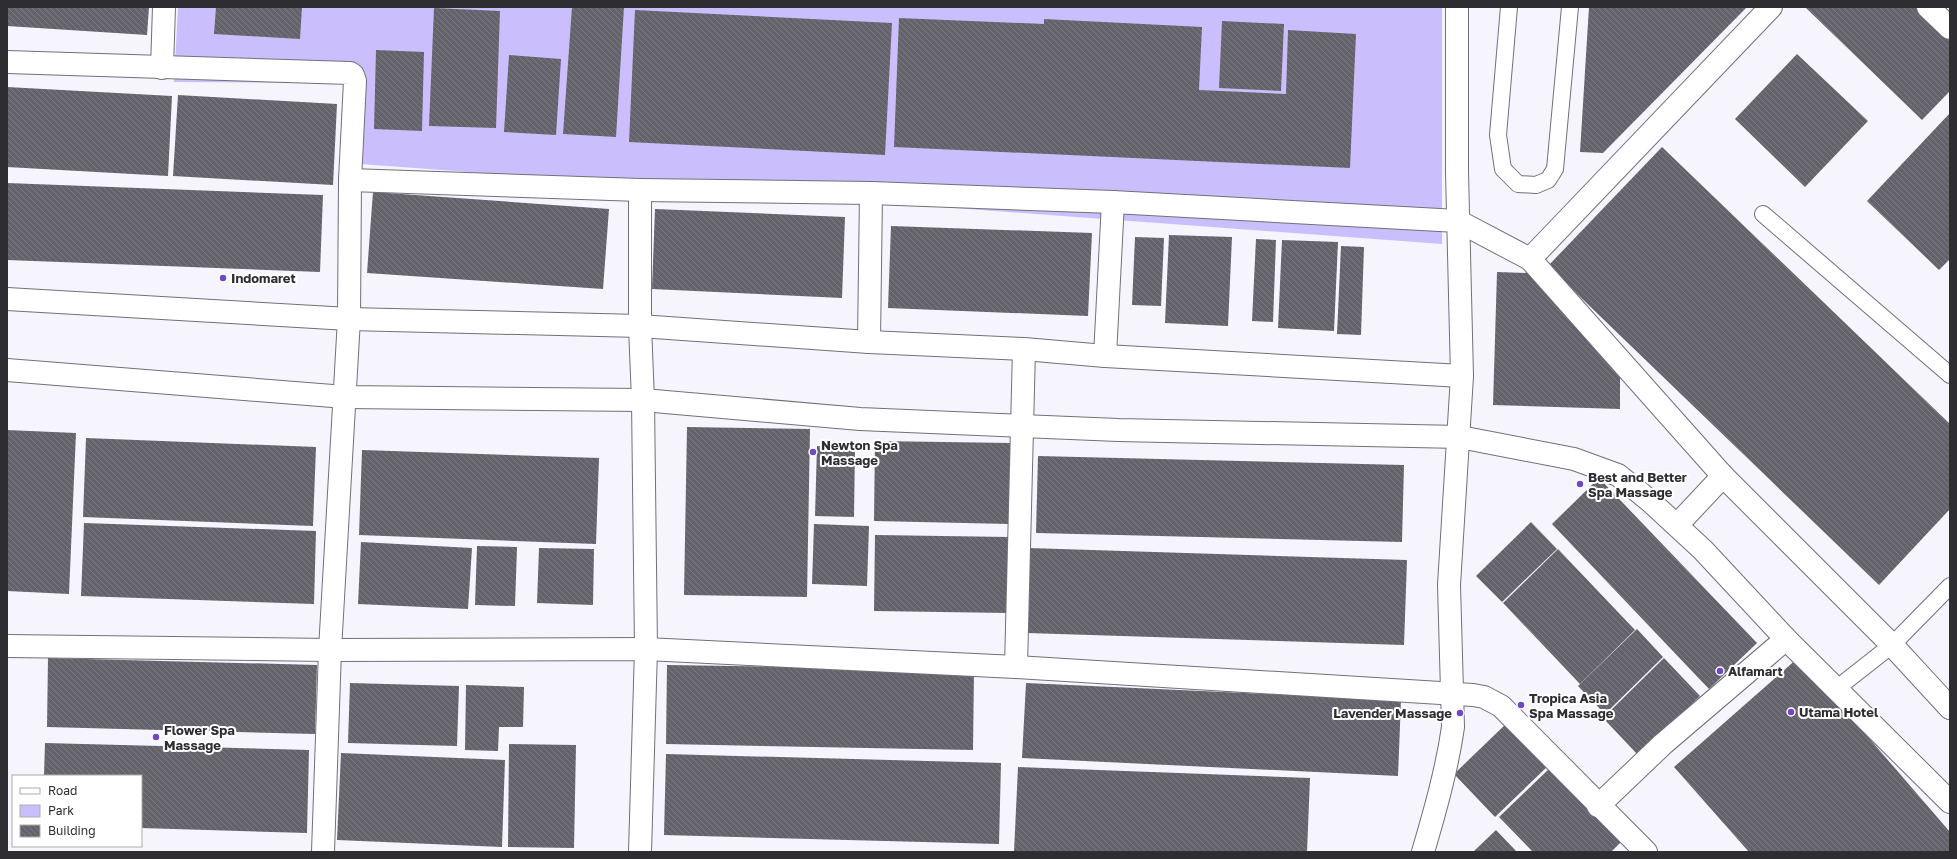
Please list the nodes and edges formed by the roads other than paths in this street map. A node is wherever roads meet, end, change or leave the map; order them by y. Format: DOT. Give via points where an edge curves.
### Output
graph roads {
  1 [pos="164,7"];
  2 [pos="1457,7"];
  3 [pos="1509,7"];
  4 [pos="1570,7"];
  5 [pos="1928,7"];
  6 [pos="1769,8"];
  7 [pos="1950,28"];
  8 [pos="7,62"];
  9 [pos="162,68"];
  10 [pos="350,180"];
  11 [pos="640,190"];
  12 [pos="871,193"];
  13 [pos="1113,202"];
  14 [pos="1763,214"];
  15 [pos="1458,222"];
  16 [pos="1530,259"];
  17 [pos="7,299"];
  18 [pos="349,319"];
  19 [pos="640,326"];
  20 [pos="869,342"];
  21 [pos="1024,349"];
  22 [pos="1105,356"];
  23 [pos="7,370"];
  24 [pos="1950,375"];
  25 [pos="1462,376"];
  26 [pos="345,397"];
  27 [pos="643,400"];
  28 [pos="1022,425"];
  29 [pos="1460,437"];
  30 [pos="1724,476"];
  31 [pos="1677,525"];
  32 [pos="1950,586"];
  33 [pos="1786,639"];
  34 [pos="7,646"];
  35 [pos="1892,646"];
  36 [pos="646,649"];
  37 [pos="330,650"];
  38 [pos="1016,667"];
  39 [pos="1836,689"];
  40 [pos="1452,694"];
  41 [pos="1950,708"];
  42 [pos="1950,802"];
  43 [pos="1598,806"];
  44 [pos="323,852"];
  45 [pos="640,852"];
  46 [pos="1423,852"];
  47 [pos="1646,852"];
  1 -- 9 [label="street"];
  2 -- 15 [label="street"];
  3 -- 4 [label="lane" via="1498,136 1503,169 1518,184 1536,185 1548,180 1555,169"];
  5 -- 7 [label="street"];
  6 -- 16 [label="street"];
  8 -- 9 [label="street"];
  9 -- 10 [label="street" via="350,73 355,81"];
  10 -- 11 [label="street"];
  10 -- 18 [label="street"];
  11 -- 12 [label="street"];
  11 -- 19 [label="street"];
  12 -- 13 [label="street"];
  12 -- 20 [label="street"];
  13 -- 15 [label="street"];
  13 -- 22 [label="street"];
  14 -- 24 [label="lane"];
  15 -- 16 [label="street"];
  15 -- 25 [label="street"];
  16 -- 30 [label="street"];
  17 -- 18 [label="street"];
  18 -- 19 [label="street"];
  18 -- 26 [label="street"];
  19 -- 20 [label="street"];
  19 -- 27 [label="street"];
  20 -- 21 [label="street"];
  21 -- 22 [label="street"];
  21 -- 28 [label="street"];
  22 -- 25 [label="street"];
  23 -- 26 [label="street"];
  25 -- 29 [label="street"];
  26 -- 27 [label="street"];
  26 -- 37 [label="street"];
  27 -- 28 [label="street" via="860,419"];
  27 -- 36 [label="street"];
  28 -- 29 [label="street" via="1118,430"];
  28 -- 38 [label="street"];
  29 -- 31 [label="street" via="1574,459 1618,475"];
  29 -- 40 [label="street" via="1449,585"];
  30 -- 31 [label="street"];
  30 -- 35 [label="street"];
  31 -- 33 [label="street"];
  32 -- 35 [label="lane"];
  33 -- 39 [label="street"];
  33 -- 43 [label="street" via="1663,744"];
  34 -- 37 [label="street"];
  35 -- 39 [label="lane"];
  35 -- 41 [label="street"];
  36 -- 37 [label="street"];
  36 -- 38 [label="street"];
  36 -- 45 [label="street"];
  37 -- 44 [label="street"];
  38 -- 40 [label="street"];
  39 -- 42 [label="street"];
  40 -- 43 [label="street" via="1484,697 1501,706"];
  40 -- 46 [label="street" via="1453,727 1450,748"];
  43 -- 47 [label="street"];
}
